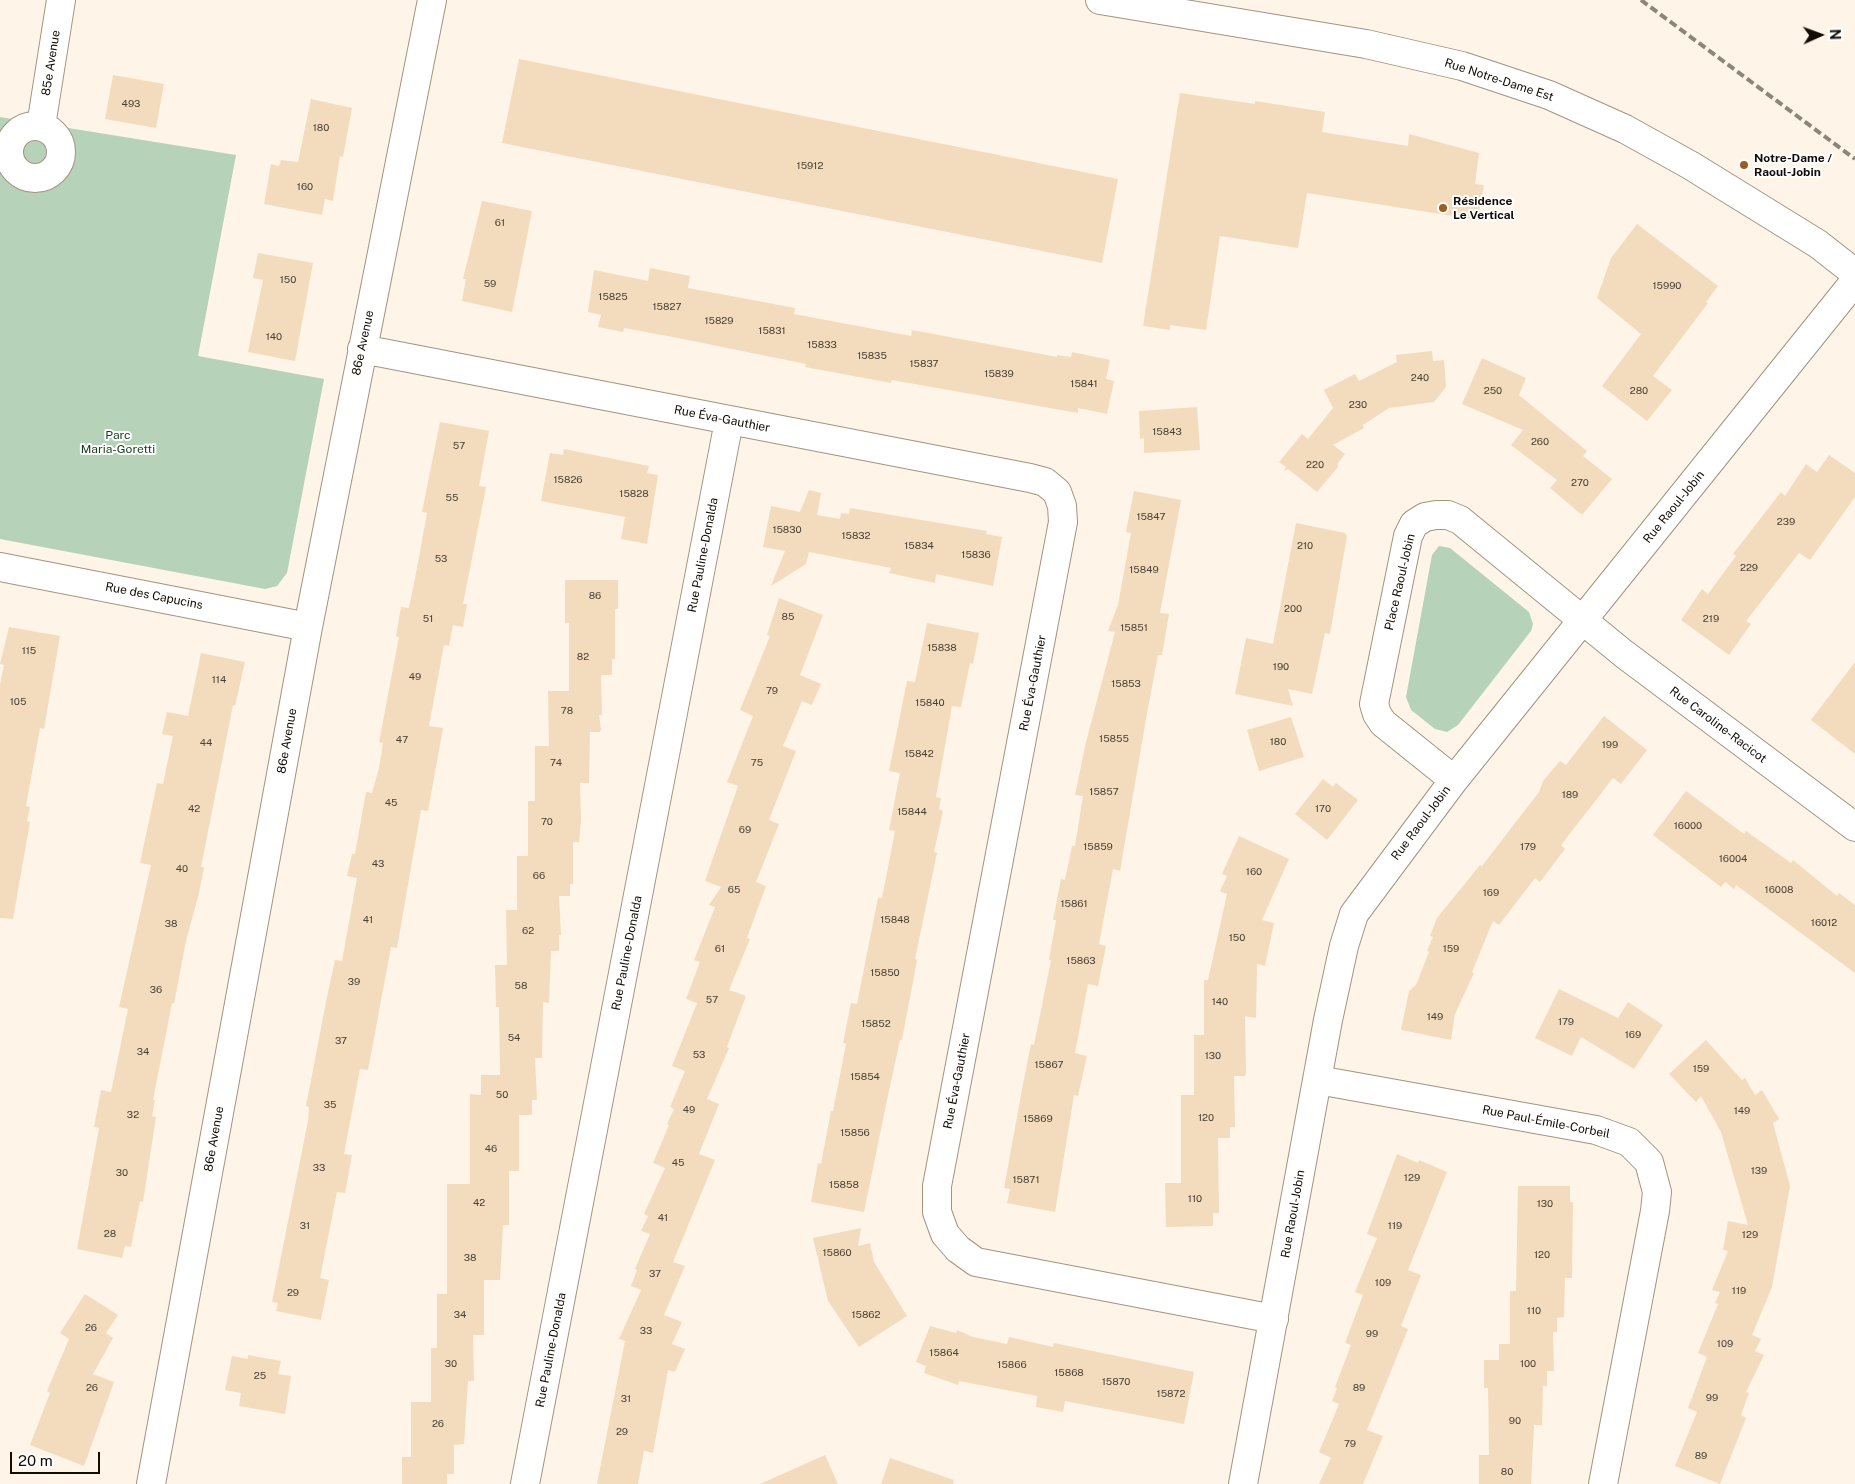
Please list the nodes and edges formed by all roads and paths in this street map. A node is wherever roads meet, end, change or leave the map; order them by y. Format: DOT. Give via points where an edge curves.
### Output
graph roads {
  1 [pos="61,0"];
  2 [pos="432,0"];
  3 [pos="1100,0"];
  4 [pos="41,126"];
  5 [pos="1855,272"];
  6 [pos="1855,281"];
  7 [pos="362,349"];
  8 [pos="729,421"];
  9 [pos="0,567"];
  10 [pos="1584,620"];
  11 [pos="308,627"];
  12 [pos="1454,780"];
  13 [pos="1855,827"];
  14 [pos="1318,1080"];
  15 [pos="1274,1319"];
  16 [pos="150,1484"];
  17 [pos="525,1484"];
  18 [pos="1243,1484"];
  19 [pos="1603,1484"];
  1 -- 4 [label="street, 85e Avenue"];
  2 -- 7 [label="street, 86e Avenue"];
  3 -- 5 [label="street, Rue Notre-Dame Est" via="1366,44 1462,66 1549,95 1625,129 1690,165 1818,244"];
  6 -- 10 [label="street, Rue Raoul-Jobin"];
  7 -- 8 [label="street, Rue Éva-Gauthier"];
  7 -- 11 [label="street, 86e Avenue"];
  8 -- 15 [label="street, Rue Éva-Gauthier" via="1030,478 1045,482 1057,492 1063,522 937,1186 937,1212 945,1234 976,1262"];
  8 -- 17 [label="street, Rue Pauline-Donalda"];
  9 -- 11 [label="street, Rue des Capucins"];
  10 -- 12 [label="street, Rue Raoul-Jobin"];
  10 -- 12 [label="street, Place Raoul-Jobin" via="1460,520 1436,515 1414,524 1408,536 1374,704 1383,723"];
  10 -- 13 [label="street, Rue Caroline-Racicot" via="1624,654"];
  11 -- 16 [label="street, 86e Avenue"];
  12 -- 14 [label="street, Rue Raoul-Jobin" via="1354,914 1342,956"];
  14 -- 15 [label="street, Rue Raoul-Jobin"];
  14 -- 19 [label="street, Rue Paul-Émile-Corbeil" via="1596,1130 1629,1142 1649,1162 1657,1192 1656,1211"];
  15 -- 18 [label="street, Rue Raoul-Jobin"];
}
